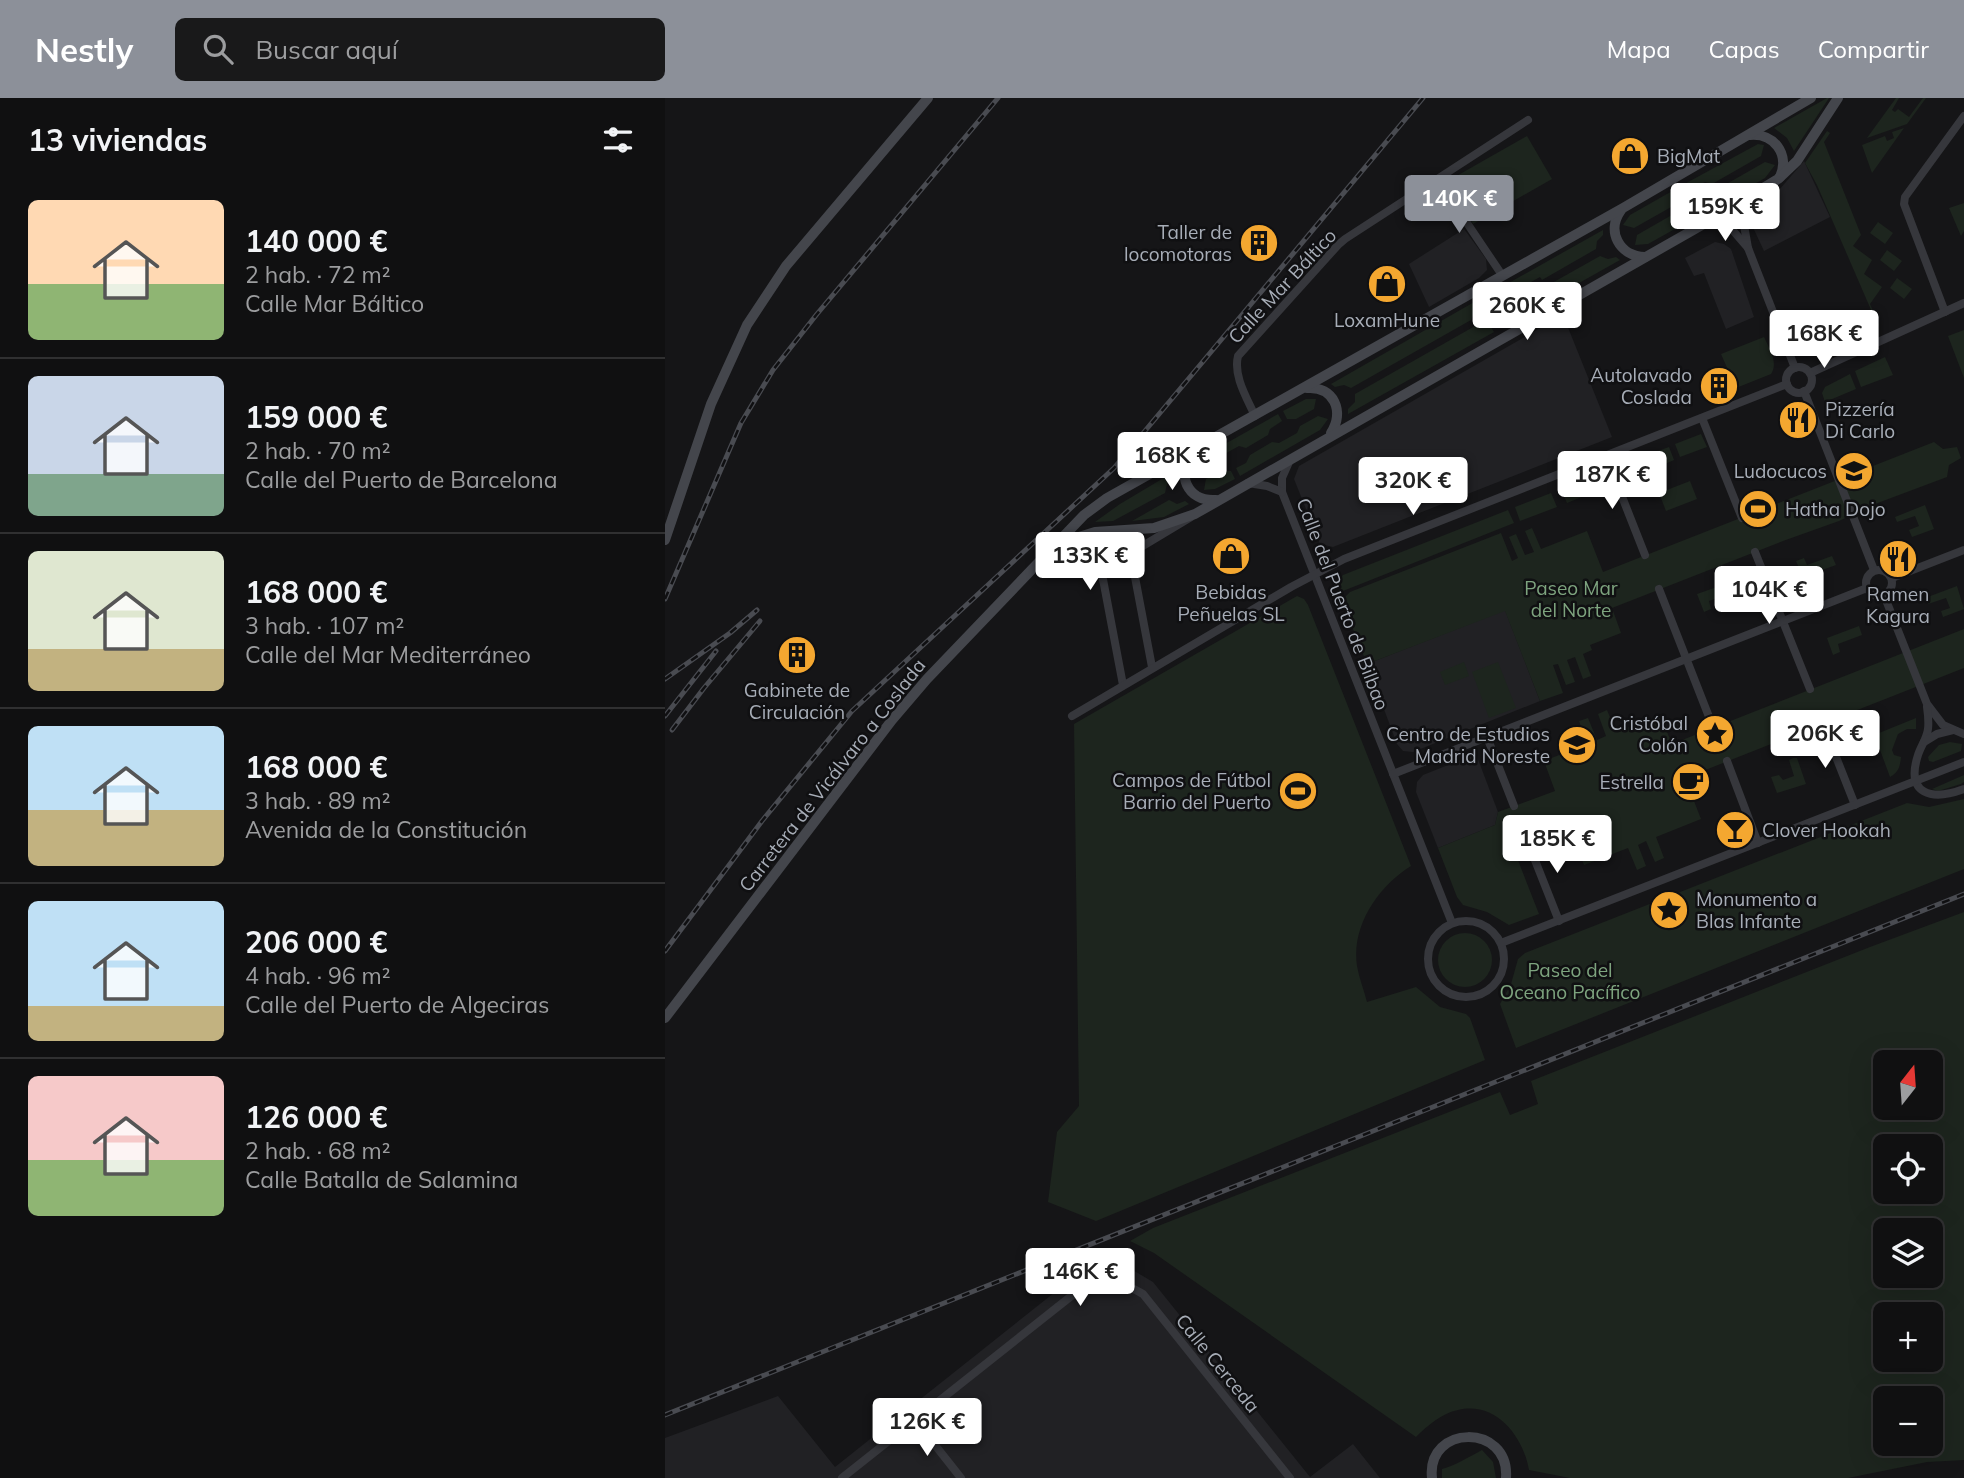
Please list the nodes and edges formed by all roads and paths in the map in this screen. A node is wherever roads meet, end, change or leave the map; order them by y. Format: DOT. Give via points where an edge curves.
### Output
graph roads {
  1 [pos="927,98"];
  2 [pos="1811,98"];
  3 [pos="1838,98"];
  4 [pos="1964,116"];
  5 [pos="1528,120"];
  6 [pos="1747,136"];
  7 [pos="1778,179"];
  8 [pos="1438,180"];
  9 [pos="1752,197"];
  10 [pos="1623,208"];
  11 [pos="1709,221"];
  12 [pos="1748,248"];
  13 [pos="1645,257"];
  14 [pos="1502,275"];
  15 [pos="1964,303"];
  16 [pos="1945,312"];
  17 [pos="1795,368"];
  18 [pos="1810,373"];
  19 [pos="1787,384"];
  20 [pos="1303,389"];
  21 [pos="1804,391"];
  22 [pos="1255,416"];
  23 [pos="1702,418"];
  24 [pos="1330,436"];
  25 [pos="1193,449"];
  26 [pos="1606,456"];
  27 [pos="1291,457"];
  28 [pos="1247,483"];
  29 [pos="1282,492"];
  30 [pos="1218,499"];
  31 [pos="1195,513"];
  32 [pos="1742,518"];
  33 [pos="665,540"];
  34 [pos="1964,550"];
  35 [pos="1755,552"];
  36 [pos="1645,555"];
  37 [pos="1038,564"];
  38 [pos="1132,568"];
  39 [pos="1874,570"];
  40 [pos="1315,574"];
  41 [pos="1892,578"];
  42 [pos="1867,588"];
  43 [pos="1659,589"];
  44 [pos="1884,595"];
  45 [pos="1783,621"];
  46 [pos="1686,659"];
  47 [pos="1152,667"];
  48 [pos="1123,685"];
  49 [pos="1810,690"];
  50 [pos="1927,704"];
  51 [pos="1072,716"];
  52 [pos="1823,724"];
  53 [pos="1713,727"];
  54 [pos="1953,730"];
  55 [pos="1964,734"];
  56 [pos="1487,737"];
  57 [pos="1924,742"];
  58 [pos="1727,761"];
  59 [pos="1964,762"];
  60 [pos="1394,774"];
  61 [pos="1916,781"];
  62 [pos="1964,789"];
  63 [pos="1855,805"];
  64 [pos="1514,806"];
  65 [pos="1527,840"];
  66 [pos="1758,843"];
  67 [pos="1559,920"];
  68 [pos="1452,923"];
  69 [pos="1501,943"];
  70 [pos="665,1018"];
  71 [pos="916,1421"];
  72 [pos="842,1478"];
  73 [pos="961,1478"];
  74 [pos="1290,1478"];
  75 [pos="1432,1478"];
  76 [pos="1506,1478"];
  1 -- 33 [label="street" via="786,266 747,325 711,404"];
  2 -- 6 [label="street"];
  3 -- 7 [label="street" via="1797,160"];
  4 -- 16 [label="street" via="1904,204"];
  5 -- 8 [label="street, Calle Mar Báltico"];
  6 -- 7 [label="street" via="1764,136 1778,146 1784,163"];
  6 -- 10 [label="street"];
  7 -- 9 [label="street"];
  8 -- 14 [label="street"];
  8 -- 22 [label="street, Calle Mar Báltico" via="1345,239 1240,353 1236,368"];
  9 -- 11 [label="street"];
  9 -- 12 [label="street" via="1742,214"];
  10 -- 13 [label="street" via="1614,223 1617,241 1629,253"];
  10 -- 14 [label="street"];
  11 -- 12 [label="street" via="1729,226"];
  11 -- 13 [label="street"];
  12 -- 17 [label="street"];
  13 -- 24 [label="street"];
  14 -- 20 [label="street"];
  15 -- 16 [label="street"];
  16 -- 18 [label="street"];
  17 -- 18 [label="street"];
  17 -- 19 [label="street" via="1788,373"];
  18 -- 21 [label="street" via="1811,385"];
  19 -- 21 [label="street" via="1795,392"];
  19 -- 23 [label="street"];
  20 -- 22 [label="street"];
  20 -- 24 [label="street" via="1325,391 1335,401 1338,419"];
  21 -- 39 [label="street"];
  22 -- 25 [label="street"];
  23 -- 26 [label="street"];
  23 -- 32 [label="street"];
  24 -- 27 [label="street"];
  25 -- 30 [label="street" via="1183,471 1186,485 1202,499"];
  25 -- 37 [label="street" via="1101,502"];
  26 -- 36 [label="street"];
  26 -- 40 [label="street"];
  27 -- 28 [label="street"];
  27 -- 29 [label="street, Calle del Puerto de Bilbao" via="1283,472"];
  28 -- 29 [label="street, Calle del Puerto de Bilbao"];
  28 -- 30 [label="street"];
  29 -- 40 [label="street, Calle del Puerto de Bilbao"];
  30 -- 31 [label="street"];
  31 -- 37 [label="street" via="1159,527 1087,534"];
  31 -- 38 [label="street" via="1132,553"];
  34 -- 41 [label="street"];
  35 -- 45 [label="street"];
  37 -- 70 [label="street, Carretera de Vicálvaro a Coslada" via="892,720"];
  38 -- 47 [label="street"];
  38 -- 48 [label="street" via="1117,559 1107,562 1102,571"];
  39 -- 41 [label="street" via="1883,570"];
  39 -- 42 [label="street" via="1866,579"];
  40 -- 47 [label="street"];
  40 -- 60 [label="street, Calle del Puerto de Bilbao"];
  41 -- 44 [label="street" via="1891,590"];
  42 -- 44 [label="street" via="1876,596"];
  42 -- 45 [label="street"];
  43 -- 46 [label="street"];
  44 -- 50 [label="street"];
  45 -- 46 [label="street"];
  45 -- 49 [label="street"];
  46 -- 53 [label="street"];
  46 -- 56 [label="street"];
  47 -- 48 [label="street"];
  48 -- 51 [label="street"];
  50 -- 54 [label="street" via="1940,723"];
  50 -- 57 [label="street"];
  52 -- 63 [label="street"];
  54 -- 55 [label="street"];
  54 -- 57 [label="street"];
  56 -- 60 [label="street"];
  56 -- 64 [label="street"];
  57 -- 61 [label="street"];
  58 -- 66 [label="street"];
  59 -- 61 [label="street"];
  60 -- 68 [label="street, Calle del Puerto de Bilbao"];
  61 -- 62 [label="street" via="1927,795"];
  61 -- 63 [label="street"];
  63 -- 66 [label="street"];
  65 -- 67 [label="street"];
  66 -- 67 [label="street"];
  67 -- 69 [label="street"];
  68 -- 69 [label="street" via="1480,923"];
  68 -- 69 [label="street" via="1434,937 1427,958 1434,981 1447,993 1463,998 1481,995 1495,985 1504,960"];
  71 -- 72 [label="street, Calle Cerceda"];
  71 -- 73 [label="street"];
  71 -- 74 [label="street, Calle Cerceda" via="1084,1286 1114,1282 1143,1294"];
  75 -- 76 [label="street" via="1434,1459 1441,1449 1462,1437 1475,1437 1496,1448"];
}
